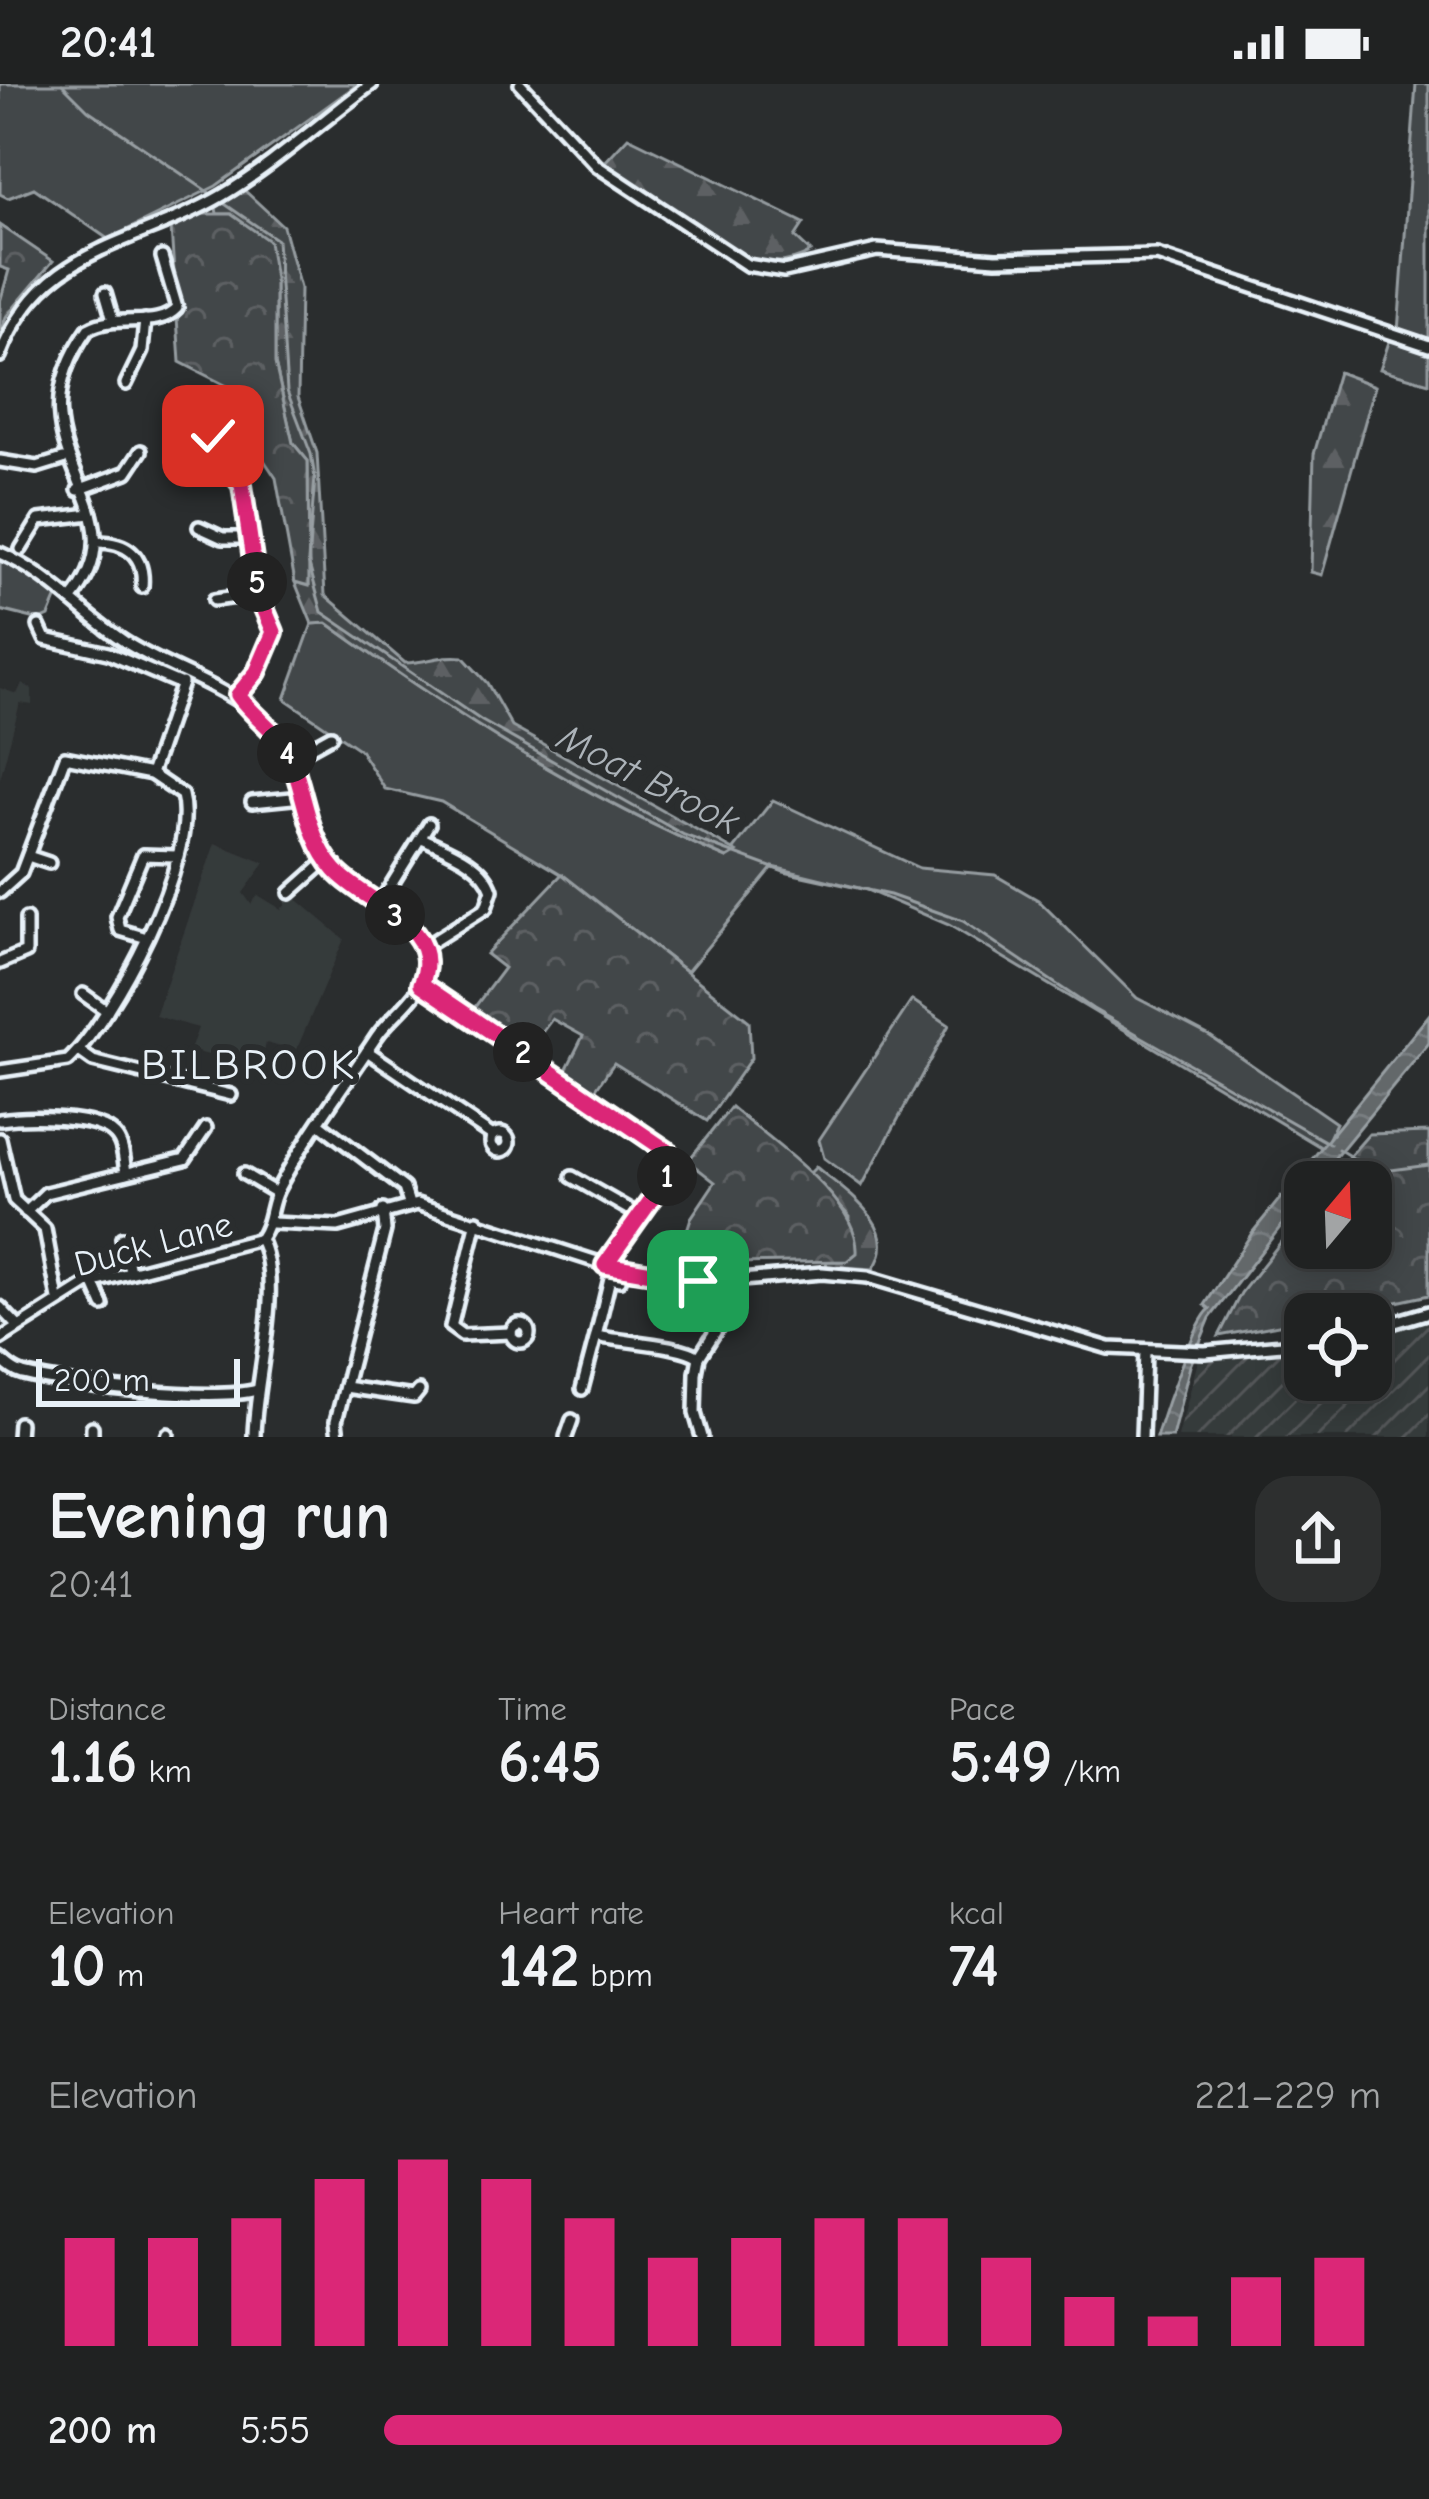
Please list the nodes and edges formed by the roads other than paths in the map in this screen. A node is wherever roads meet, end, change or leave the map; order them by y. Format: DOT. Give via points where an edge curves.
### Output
graph roads {
  1 [pos="372,84"];
  2 [pos="520,84"];
  3 [pos="162,257"];
  4 [pos="105,293"];
  5 [pos="112,317"];
  6 [pos="145,320"];
  7 [pos="1429,346"];
  8 [pos="0,356"];
  9 [pos="126,385"];
  10 [pos="211,412"];
  11 [pos="141,451"];
  12 [pos="63,459"];
  13 [pos="0,461"];
  14 [pos="78,490"];
  15 [pos="91,514"];
  16 [pos="199,527"];
  17 [pos="251,538"];
  18 [pos="97,542"];
  19 [pos="21,550"];
  20 [pos="0,553"];
  21 [pos="142,587"];
  22 [pos="258,594"];
  23 [pos="71,600"];
  24 [pos="214,600"];
  25 [pos="39,626"];
  26 [pos="186,672"];
  27 [pos="181,684"];
  28 [pos="238,695"];
  29 [pos="332,736"];
  30 [pos="291,758"];
  31 [pos="151,774"];
  32 [pos="302,797"];
  33 [pos="252,802"];
  34 [pos="429,824"];
  35 [pos="422,838"];
  36 [pos="28,856"];
  37 [pos="175,856"];
  38 [pos="327,860"];
  39 [pos="49,863"];
  40 [pos="0,892"];
  41 [pos="290,893"];
  42 [pos="380,903"];
  43 [pos="26,919"];
  44 [pos="147,938"];
  45 [pos="424,947"];
  46 [pos="0,963"];
  47 [pos="421,984"];
  48 [pos="83,994"];
  49 [pos="107,1011"];
  50 [pos="79,1051"];
  51 [pos="367,1051"];
  52 [pos="0,1071"];
  53 [pos="231,1095"];
  54 [pos="0,1120"];
  55 [pos="320,1124"];
  56 [pos="206,1128"];
  57 [pos="493,1136"];
  58 [pos="0,1139"];
  59 [pos="126,1173"];
  60 [pos="244,1174"];
  61 [pos="572,1177"];
  62 [pos="277,1192"];
  63 [pos="409,1204"];
  64 [pos="383,1210"];
  65 [pos="26,1212"];
  66 [pos="637,1214"];
  67 [pos="477,1221"];
  68 [pos="272,1223"];
  69 [pos="122,1238"];
  70 [pos="260,1238"];
  71 [pos="130,1271"];
  72 [pos="609,1275"];
  73 [pos="93,1282"];
  74 [pos="718,1282"];
  75 [pos="58,1299"];
  76 [pos="103,1305"];
  77 [pos="0,1307"];
  78 [pos="1429,1312"];
  79 [pos="1392,1322"];
  80 [pos="18,1326"];
  81 [pos="512,1333"];
  82 [pos="596,1336"];
  83 [pos="0,1339"];
  84 [pos="1284,1345"];
  85 [pos="1144,1352"];
  86 [pos="699,1357"];
  87 [pos="0,1359"];
  88 [pos="345,1387"];
  89 [pos="582,1389"];
  90 [pos="257,1390"];
  91 [pos="417,1397"];
  92 [pos="572,1420"];
  93 [pos="19,1424"];
  94 [pos="567,1435"];
  95 [pos="18,1437"];
  96 [pos="254,1437"];
  97 [pos="337,1437"];
  98 [pos="580,1437"];
  99 [pos="702,1437"];
  100 [pos="1142,1437"];
  1 -- 8 [label="street" via="224,194 47,280 13,322"];
  2 -- 7 [label="street" via="597,166 747,265 784,271 877,250 996,260 1157,255"];
  3 -- 6 [label="street" via="177,308"];
  4 -- 5 [label="street"];
  5 -- 6 [label="street"];
  5 -- 12 [label="street" via="84,334 57,395 54,430"];
  6 -- 9 [label="street"];
  10 -- 17 [label="street" via="207,458 239,479"];
  11 -- 14 [label="street" via="127,472"];
  12 -- 13 [label="street" via="37,467"];
  12 -- 14 [label="street"];
  14 -- 15 [label="street"];
  15 -- 18 [label="street"];
  15 -- 19 [label="street" via="39,520"];
  16 -- 17 [label="street"];
  17 -- 22 [label="street"];
  18 -- 21 [label="street" via="131,549"];
  18 -- 23 [label="street" via="91,574"];
  20 -- 23 [label="street" via="40,572"];
  22 -- 24 [label="street"];
  22 -- 28 [label="street" via="273,640"];
  23 -- 26 [label="street" via="124,641"];
  25 -- 27 [label="street" via="45,638"];
  26 -- 27 [label="street"];
  26 -- 28 [label="street"];
  27 -- 31 [label="street"];
  28 -- 30 [label="street"];
  29 -- 30 [label="street"];
  30 -- 32 [label="street"];
  31 -- 36 [label="street" via="65,757"];
  31 -- 37 [label="street" via="184,800"];
  32 -- 33 [label="street"];
  32 -- 38 [label="street"];
  34 -- 35 [label="street"];
  35 -- 42 [label="street"];
  35 -- 45 [label="street" via="475,867 492,890 485,908"];
  36 -- 39 [label="street"];
  36 -- 40 [label="street"];
  37 -- 44 [label="street"];
  37 -- 44 [label="street" via="143,855 117,917 120,929"];
  38 -- 41 [label="street"];
  38 -- 42 [label="street"];
  42 -- 45 [label="street"];
  43 -- 46 [label="street" via="26,952"];
  44 -- 49 [label="street"];
  45 -- 47 [label="street"];
  47 -- 51 [label="street"];
  47 -- 66 [label="street" via="667,1151 671,1172"];
  48 -- 49 [label="street"];
  49 -- 50 [label="street"];
  50 -- 52 [label="street" via="68,1061"];
  50 -- 53 [label="street"];
  51 -- 55 [label="street"];
  51 -- 57 [label="street"];
  54 -- 59 [label="street" via="33,1115 102,1127 120,1142"];
  55 -- 62 [label="street"];
  55 -- 63 [label="street" via="404,1188"];
  56 -- 59 [label="street" via="189,1156"];
  58 -- 65 [label="street" via="11,1192"];
  59 -- 65 [label="street" via="46,1193"];
  60 -- 62 [label="street"];
  61 -- 66 [label="street"];
  62 -- 68 [label="street"];
  63 -- 64 [label="street"];
  63 -- 67 [label="street"];
  64 -- 68 [label="street" via="338,1226"];
  64 -- 88 [label="street" via="385,1230"];
  65 -- 75 [label="street" via="45,1229"];
  66 -- 72 [label="street" via="612,1250"];
  67 -- 72 [label="street"];
  67 -- 81 [label="street" via="451,1327 462,1336"];
  68 -- 70 [label="street"];
  69 -- 71 [label="street"];
  70 -- 71 [label="street, Duck Lane"];
  70 -- 90 [label="street" via="267,1279"];
  71 -- 73 [label="street, Duck Lane"];
  72 -- 74 [label="street"];
  72 -- 82 [label="street"];
  73 -- 75 [label="street, Duck Lane"];
  73 -- 76 [label="street"];
  74 -- 85 [label="street" via="868,1276 1065,1339"];
  74 -- 86 [label="street" via="717,1329"];
  75 -- 80 [label="street, Duck Lane"];
  77 -- 80 [label="street"];
  78 -- 79 [label="street"];
  80 -- 83 [label="street, Duck Lane"];
  82 -- 86 [label="street"];
  82 -- 89 [label="street"];
  84 -- 85 [label="street"];
  85 -- 100 [label="street"];
  86 -- 99 [label="street" via="694,1410"];
  87 -- 90 [label="street" via="17,1374 213,1394"];
  88 -- 91 [label="street"];
  88 -- 97 [label="street"];
  90 -- 96 [label="street"];
  92 -- 94 [label="street"];
  93 -- 95 [label="street"];
  94 -- 98 [label="street"];
}
